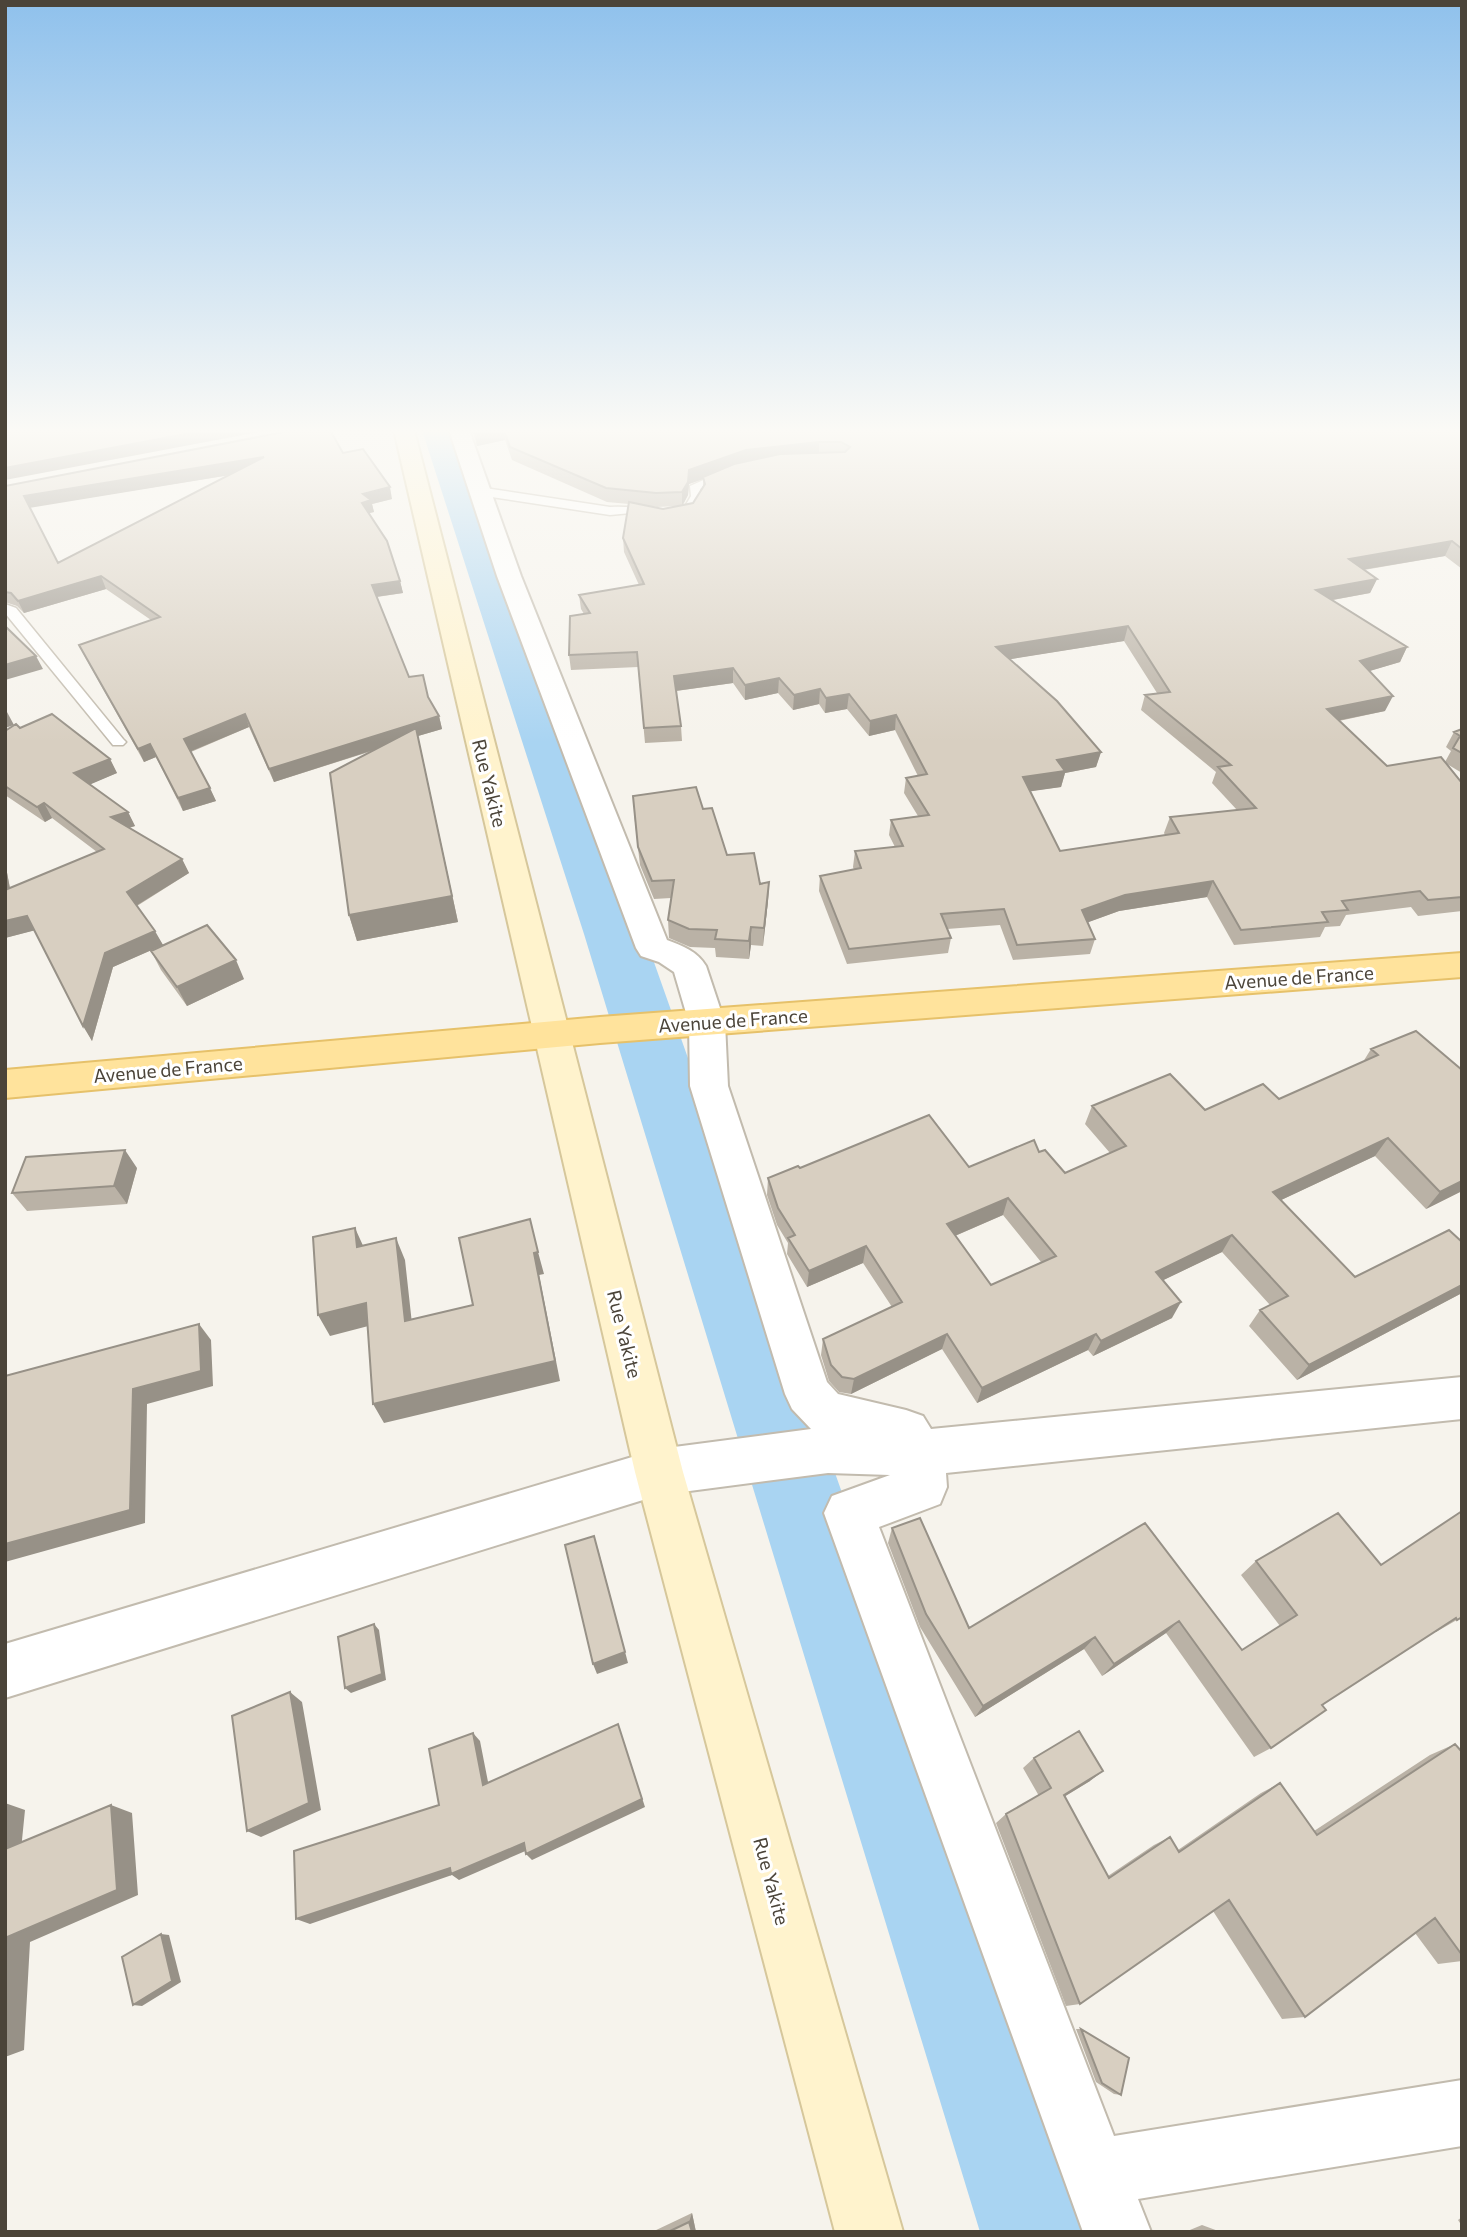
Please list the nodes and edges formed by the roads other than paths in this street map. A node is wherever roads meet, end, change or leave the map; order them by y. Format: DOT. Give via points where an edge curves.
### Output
graph roads {
  1 [pos="430,534"];
  2 [pos="494,534"];
  3 [pos="5,608"];
  4 [pos="118,742"];
  5 [pos="1462,965"];
  6 [pos="694,1023"];
  7 [pos="551,1036"];
  8 [pos="5,1084"];
  9 [pos="1462,1398"];
  10 [pos="920,1453"];
  11 [pos="672,1470"];
  12 [pos="5,1671"];
  13 [pos="1462,2113"];
  14 [pos="1096,2172"];
  15 [pos="869,2232"];
  16 [pos="1117,2232"];
  1 -- 7 [label="main road, Rue Yakite"];
  2 -- 6 [label="street" via="653,948 688,966"];
  3 -- 4 [label="lane"];
  5 -- 6 [label="main road, Avenue de France"];
  6 -- 7 [label="main road, Avenue de France"];
  6 -- 10 [label="street" via="709,1086 808,1394 825,1413 906,1432"];
  7 -- 8 [label="main road, Avenue de France"];
  7 -- 11 [label="main road, Rue Yakite"];
  9 -- 10 [label="street"];
  10 -- 11 [label="street" via="828,1450"];
  10 -- 14 [label="street" via="923,1488 849,1513"];
  11 -- 12 [label="street"];
  11 -- 15 [label="main road, Rue Yakite"];
  13 -- 14 [label="street"];
  14 -- 16 [label="street"];
}
